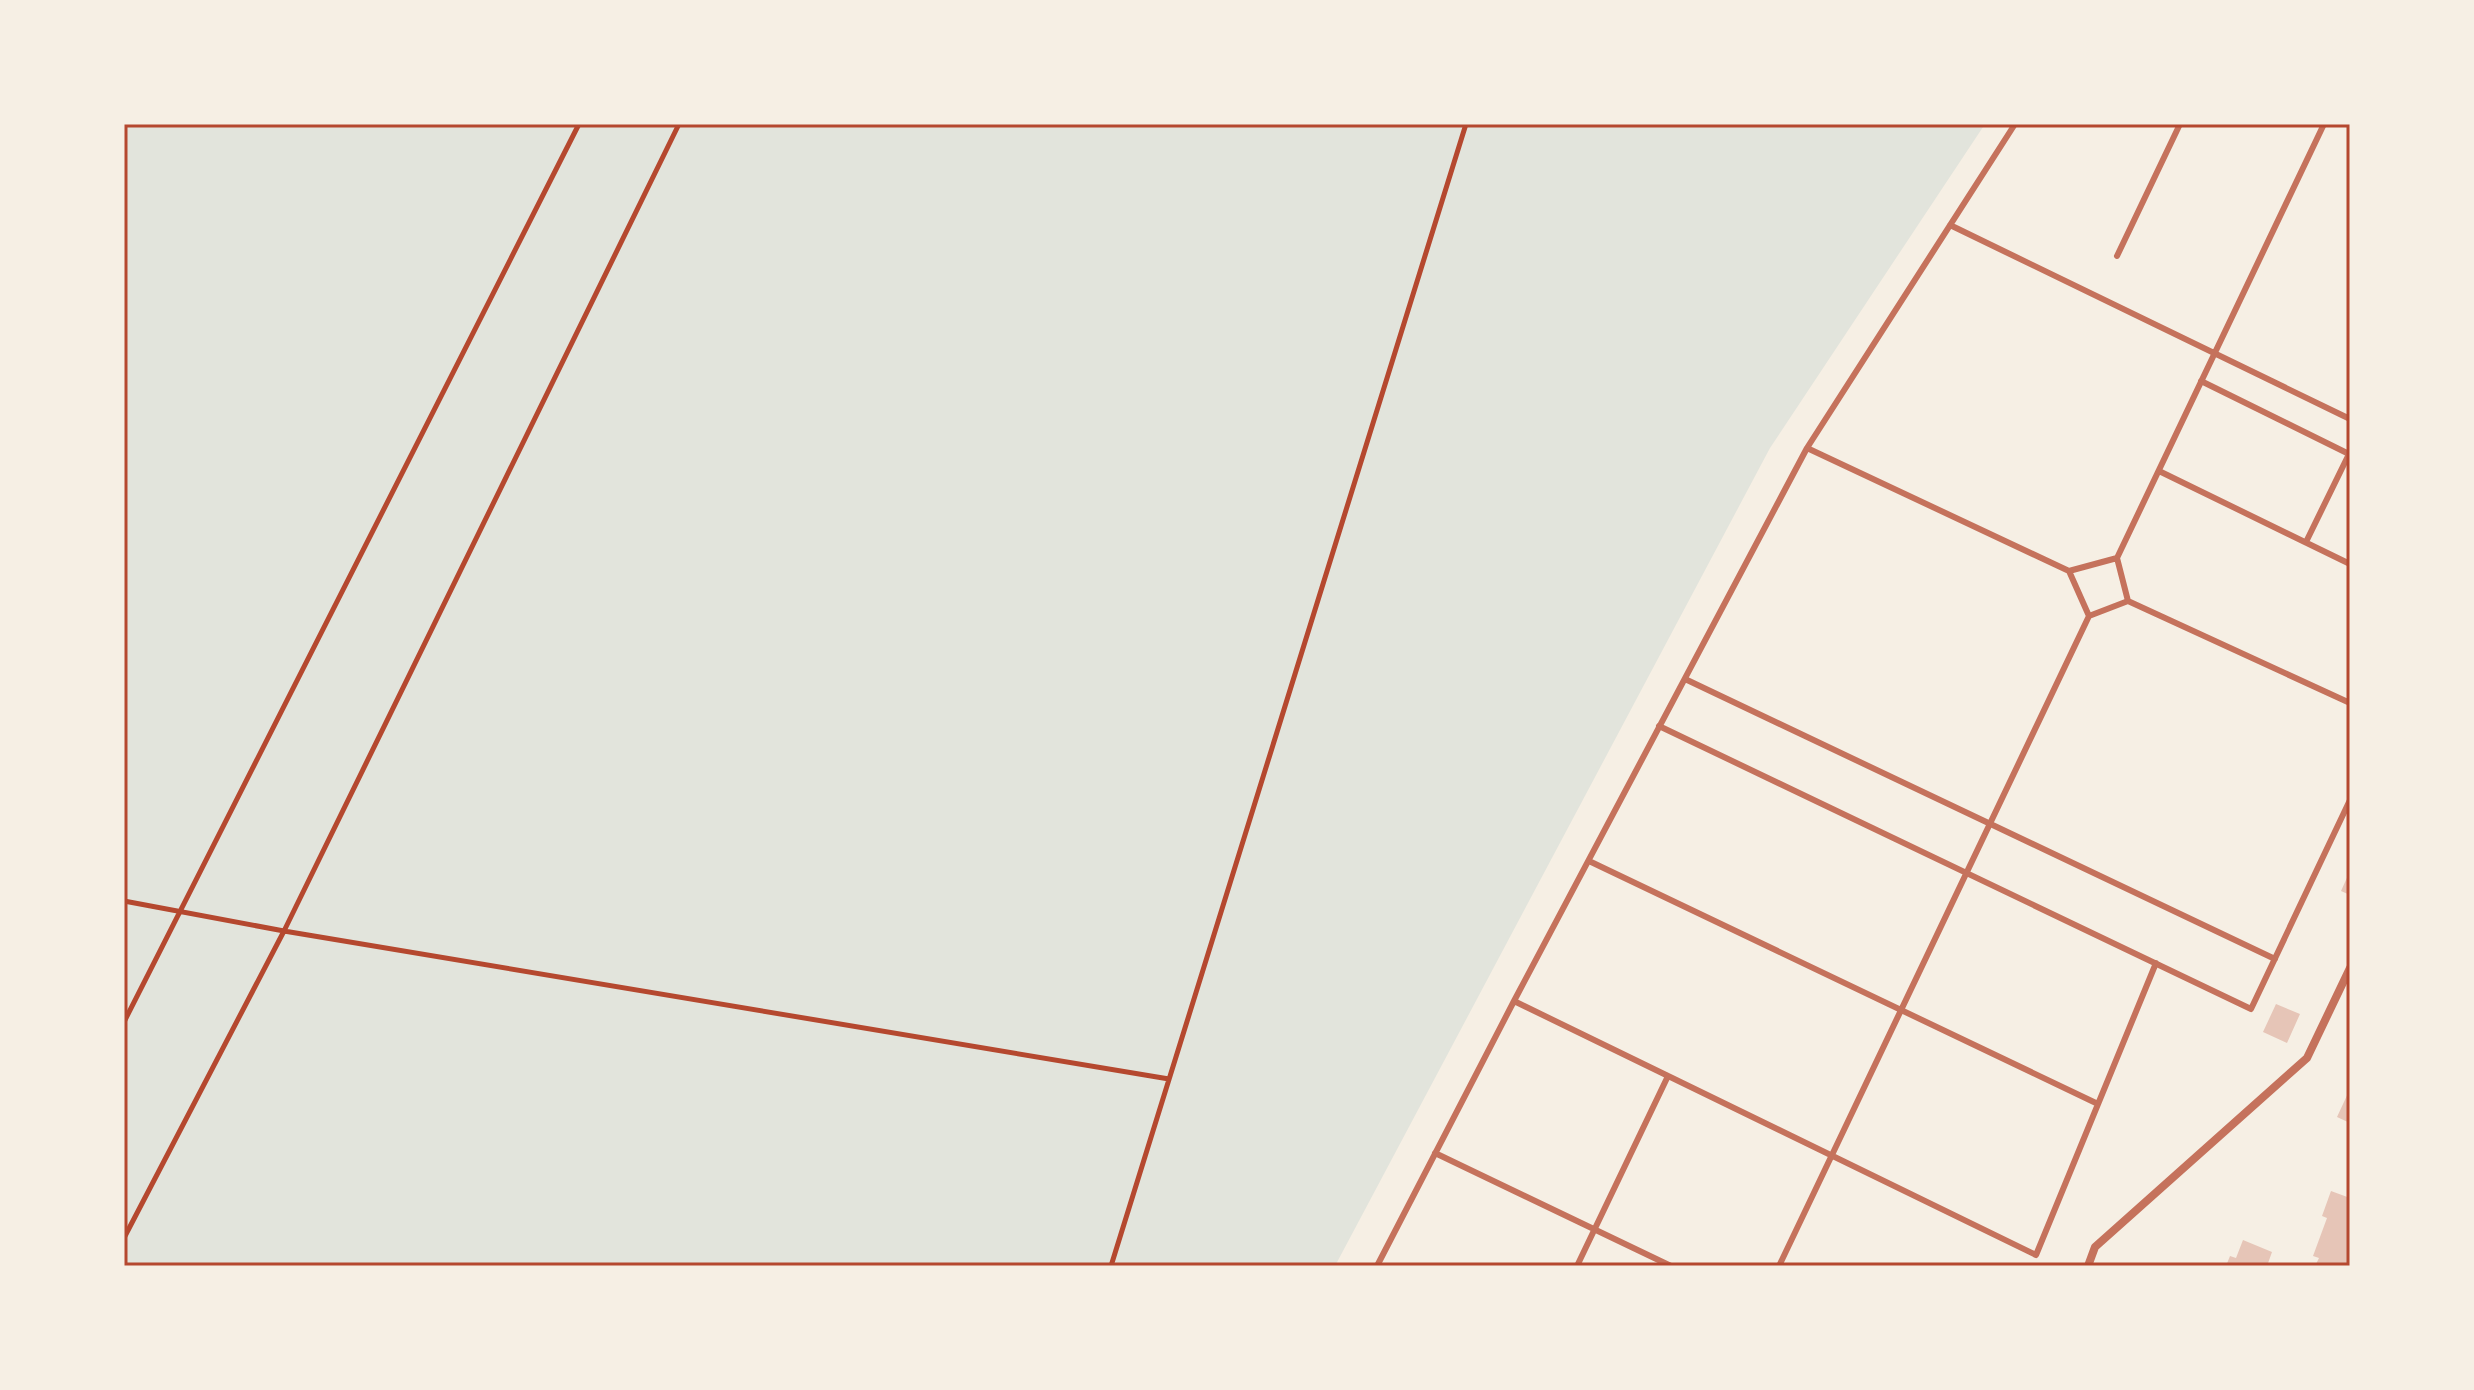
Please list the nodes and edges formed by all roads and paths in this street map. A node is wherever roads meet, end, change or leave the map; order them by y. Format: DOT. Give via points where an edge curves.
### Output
graph roads {
  1 [pos="579,124"];
  2 [pos="679,124"];
  3 [pos="1466,124"];
  4 [pos="2015,124"];
  5 [pos="2180,124"];
  6 [pos="2324,124"];
  7 [pos="1950,225"];
  8 [pos="2117,256"];
  9 [pos="2215,353"];
  10 [pos="2201,381"];
  11 [pos="2350,419"];
  12 [pos="1807,448"];
  13 [pos="2159,471"];
  14 [pos="2306,542"];
  15 [pos="2117,558"];
  16 [pos="2350,564"];
  17 [pos="2069,571"];
  18 [pos="2128,601"];
  19 [pos="2089,616"];
  20 [pos="1685,679"];
  21 [pos="2350,703"];
  22 [pos="1659,726"];
  23 [pos="2350,800"];
  24 [pos="1990,824"];
  25 [pos="1589,861"];
  26 [pos="1967,873"];
  27 [pos="124,901"];
  28 [pos="180,912"];
  29 [pos="284,931"];
  30 [pos="2275,959"];
  31 [pos="2156,963"];
  32 [pos="2350,968"];
  33 [pos="1514,1001"];
  34 [pos="1902,1010"];
  35 [pos="124,1022"];
  36 [pos="1668,1076"];
  37 [pos="1169,1079"];
  38 [pos="2098,1104"];
  39 [pos="1435,1153"];
  40 [pos="1832,1156"];
  41 [pos="1594,1229"];
  42 [pos="124,1238"];
  43 [pos="2036,1255"];
  44 [pos="1111,1266"];
  45 [pos="1377,1266"];
  46 [pos="1577,1266"];
  47 [pos="1671,1266"];
  48 [pos="1779,1266"];
  49 [pos="2031,1266"];
  50 [pos="2088,1266"];
  1 -- 28 [label="path"];
  2 -- 29 [label="path"];
  3 -- 37 [label="path"];
  4 -- 7 [label="lane"];
  5 -- 8 [label="lane"];
  6 -- 9 [label="lane"];
  7 -- 9 [label="lane"];
  7 -- 12 [label="lane"];
  9 -- 10 [label="lane"];
  9 -- 11 [label="lane"];
  10 -- 13 [label="lane"];
  10 -- 14 [label="lane" via="2349,454"];
  12 -- 17 [label="lane"];
  12 -- 20 [label="lane"];
  13 -- 14 [label="lane"];
  13 -- 15 [label="lane"];
  14 -- 16 [label="lane"];
  15 -- 17 [label="lane"];
  15 -- 18 [label="lane"];
  17 -- 19 [label="lane"];
  18 -- 19 [label="lane"];
  18 -- 21 [label="lane"];
  19 -- 24 [label="lane"];
  20 -- 22 [label="lane"];
  20 -- 24 [label="lane"];
  22 -- 25 [label="lane"];
  22 -- 26 [label="lane"];
  23 -- 30 [label="lane"];
  24 -- 26 [label="lane"];
  24 -- 30 [label="lane"];
  25 -- 33 [label="lane"];
  25 -- 34 [label="lane"];
  26 -- 31 [label="lane"];
  26 -- 34 [label="lane"];
  27 -- 28 [label="path"];
  28 -- 29 [label="path"];
  28 -- 35 [label="path"];
  29 -- 37 [label="path"];
  29 -- 42 [label="path"];
  30 -- 31 [label="lane" via="2251,1009"];
  31 -- 38 [label="lane"];
  32 -- 50 [label="street" via="2307,1058 2095,1247"];
  33 -- 36 [label="lane"];
  33 -- 39 [label="lane"];
  34 -- 38 [label="lane"];
  34 -- 40 [label="lane"];
  36 -- 40 [label="lane"];
  36 -- 41 [label="lane"];
  37 -- 44 [label="path"];
  38 -- 43 [label="lane"];
  39 -- 41 [label="lane"];
  39 -- 45 [label="lane"];
  40 -- 43 [label="lane"];
  40 -- 48 [label="lane"];
  41 -- 46 [label="lane"];
  41 -- 47 [label="lane"];
  43 -- 49 [label="lane"];
}
